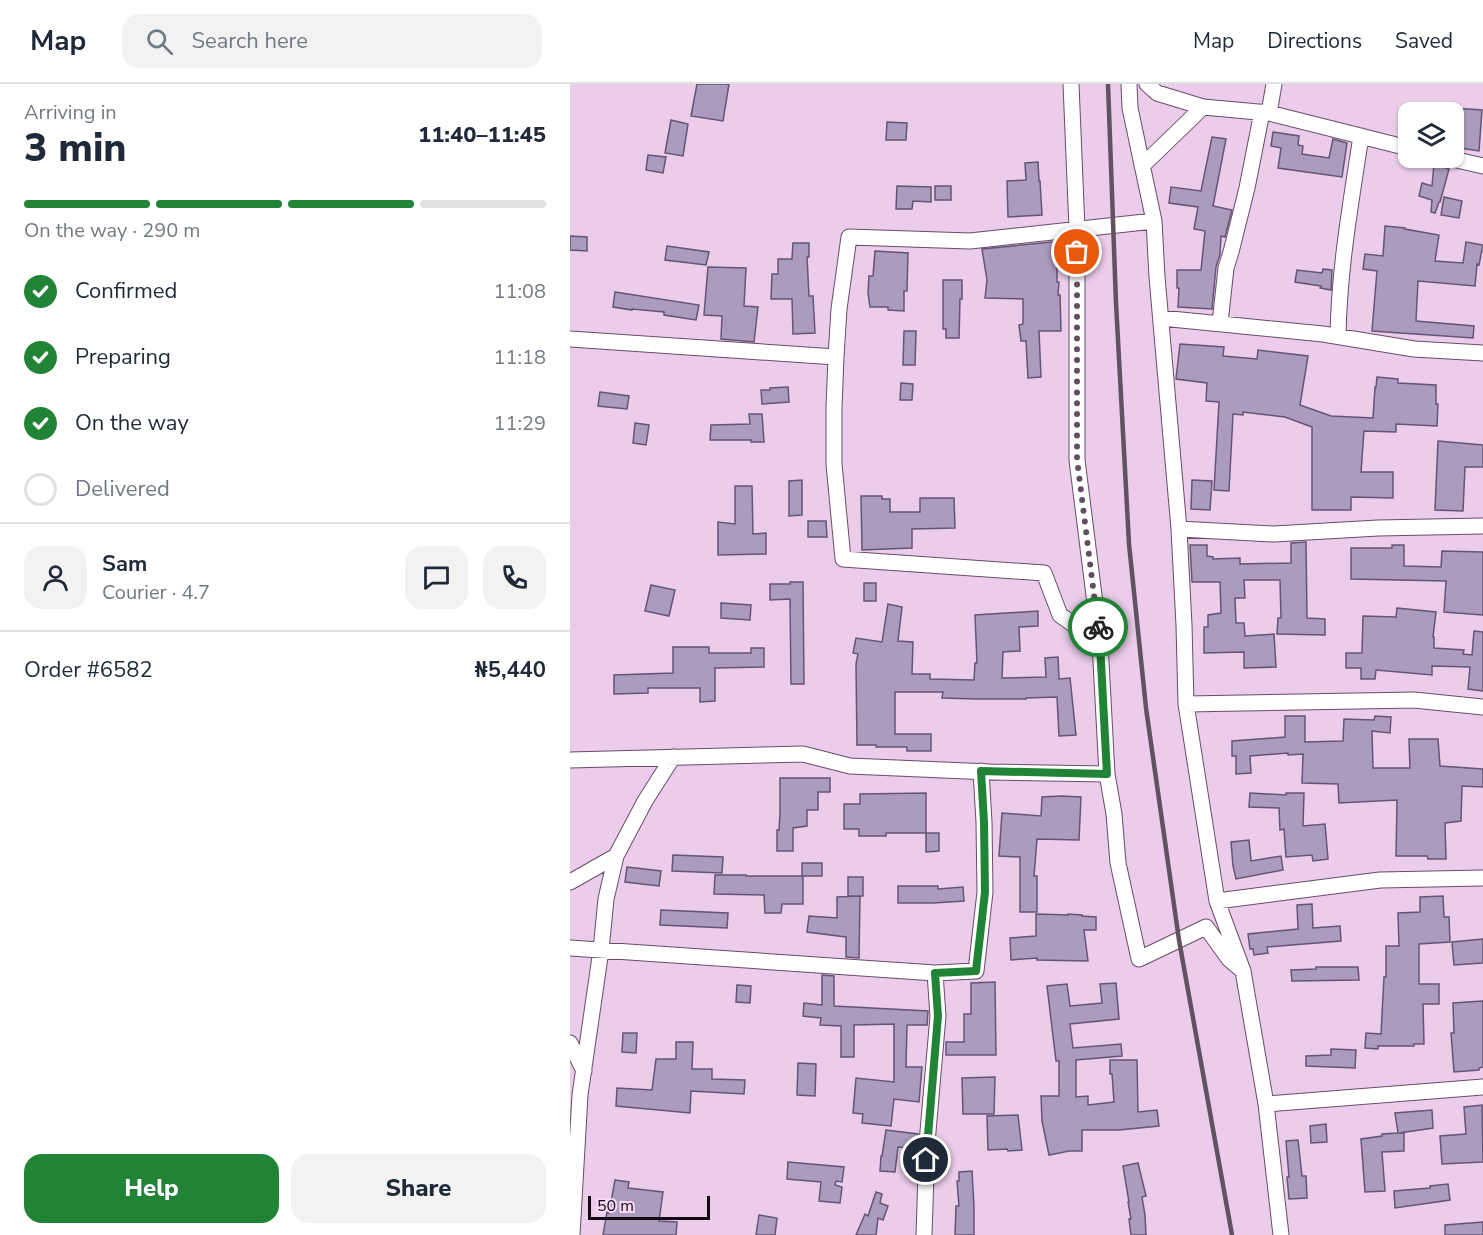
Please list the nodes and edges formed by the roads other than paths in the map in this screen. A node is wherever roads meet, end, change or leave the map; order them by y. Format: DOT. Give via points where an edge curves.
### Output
graph roads {
  1 [pos="1071,84"];
  2 [pos="1129,84"];
  3 [pos="1147,84"];
  4 [pos="1274,84"];
  5 [pos="1203,107"];
  6 [pos="1265,112"];
  7 [pos="1361,136"];
  8 [pos="1398,145"];
  9 [pos="1464,162"];
  10 [pos="1142,166"];
  11 [pos="1483,166"];
  12 [pos="1154,221"];
  13 [pos="1077,229"];
  14 [pos="1161,318"];
  15 [pos="1220,323"];
  16 [pos="1338,336"];
  17 [pos="570,339"];
  18 [pos="1483,353"];
  19 [pos="836,357"];
  20 [pos="1483,526"];
  21 [pos="1179,529"];
  22 [pos="1100,644"];
  23 [pos="1186,704"];
  24 [pos="1483,707"];
  25 [pos="673,758"];
  26 [pos="570,760"];
  27 [pos="981,771"];
  28 [pos="1107,774"];
  29 [pos="616,856"];
  30 [pos="1483,878"];
  31 [pos="570,882"];
  32 [pos="1217,901"];
  33 [pos="570,948"];
  34 [pos="601,950"];
  35 [pos="1243,971"];
  36 [pos="935,973"];
  37 [pos="570,1043"];
  38 [pos="584,1071"];
  39 [pos="1483,1087"];
  40 [pos="1266,1104"];
  41 [pos="572,1235"];
  42 [pos="924,1235"];
  43 [pos="1281,1235"];
  1 -- 13 [label="street"];
  2 -- 10 [label="street"];
  3 -- 5 [label="street" via="1157,93"];
  4 -- 6 [label="street"];
  5 -- 6 [label="street"];
  5 -- 10 [label="street"];
  6 -- 7 [label="street"];
  6 -- 15 [label="street" via="1226,268"];
  7 -- 8 [label="street"];
  7 -- 16 [label="street" via="1338,305"];
  9 -- 11 [label="street"];
  10 -- 12 [label="street"];
  12 -- 13 [label="street"];
  12 -- 14 [label="street"];
  13 -- 19 [label="street" via="970,241 849,237"];
  13 -- 22 [label="street" via="1077,459"];
  14 -- 15 [label="street"];
  14 -- 21 [label="street"];
  15 -- 16 [label="street"];
  16 -- 18 [label="street" via="1414,349"];
  17 -- 19 [label="street"];
  19 -- 22 [label="street" via="834,464 843,560 1044,573 1060,615"];
  20 -- 21 [label="street" via="1274,534"];
  21 -- 23 [label="street"];
  22 -- 28 [label="street"];
  23 -- 24 [label="street" via="1414,700"];
  23 -- 32 [label="street"];
  25 -- 26 [label="street"];
  25 -- 27 [label="street" via="803,754 849,766"];
  25 -- 29 [label="street"];
  27 -- 28 [label="street"];
  27 -- 36 [label="street" via="985,892 976,971"];
  28 -- 35 [label="street" via="1118,863 1139,960 1206,927 1229,960"];
  29 -- 31 [label="street"];
  29 -- 34 [label="street" via="606,899"];
  30 -- 32 [label="street" via="1380,880"];
  32 -- 35 [label="street"];
  33 -- 34 [label="street"];
  34 -- 36 [label="street"];
  34 -- 38 [label="street"];
  35 -- 40 [label="street"];
  36 -- 42 [label="street" via="938,1016"];
  37 -- 38 [label="street"];
  38 -- 41 [label="street"];
  39 -- 40 [label="street"];
  40 -- 43 [label="street"];
}
